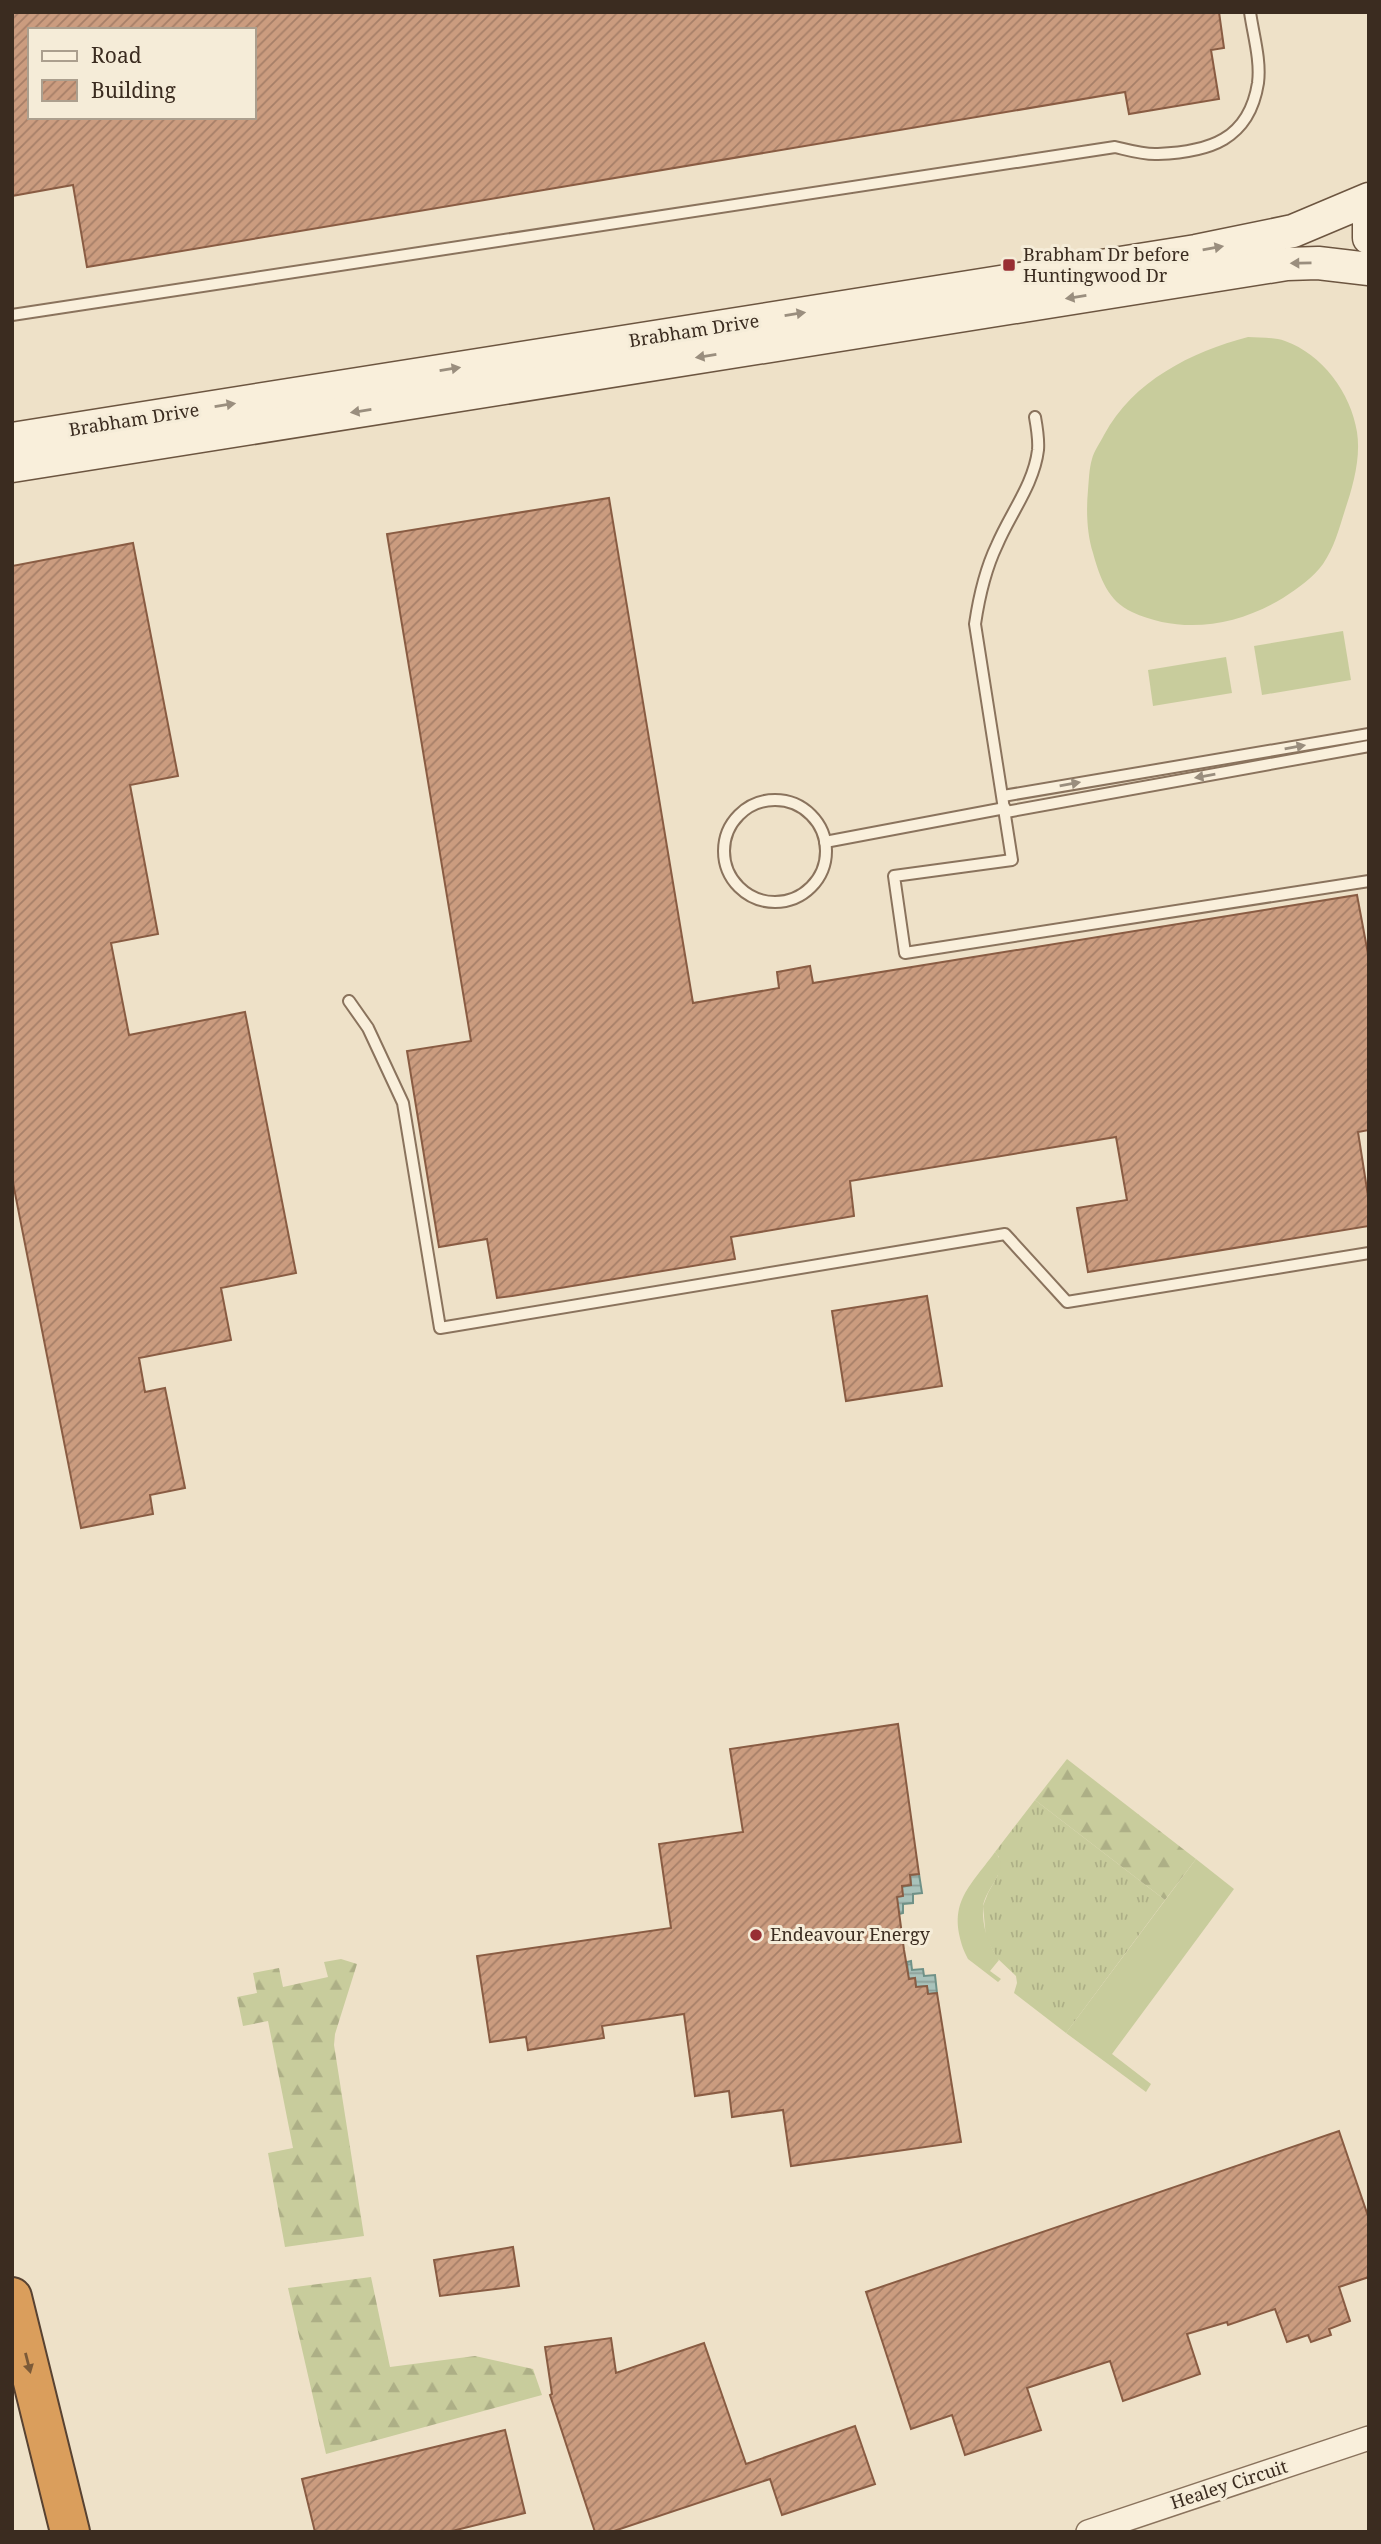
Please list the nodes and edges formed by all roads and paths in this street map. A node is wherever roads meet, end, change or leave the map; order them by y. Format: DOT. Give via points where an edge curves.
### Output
graph roads {
  1 [pos="1250,12"];
  2 [pos="1369,199"];
  3 [pos="1369,209"];
  4 [pos="1369,239"];
  5 [pos="1369,269"];
  6 [pos="12,315"];
  7 [pos="1035,417"];
  8 [pos="12,439"];
  9 [pos="12,467"];
  10 [pos="1369,734"];
  11 [pos="1369,746"];
  12 [pos="1003,796"];
  13 [pos="1005,810"];
  14 [pos="825,842"];
  15 [pos="1369,881"];
  16 [pos="349,1001"];
  17 [pos="1369,1253"];
  18 [pos="12,2297"];
  19 [pos="1369,2438"];
  20 [pos="69,2532"];
  21 [pos="1088,2532"];
  1 -- 6 [label="lane" via="1258,64 1254,98 1237,129 1212,145 1156,155 1115,147"];
  8 -- 2 [label="main road, Brabham Drive, one-way" via="1196,251 1293,231"];
  3 -- 4 [label="main road"];
  5 -- 9 [label="main road, Brabham Drive, one-way" via="1287,264"];
  7 -- 12 [label="lane" via="1034,466 996,547 975,624"];
  12 -- 10 [label="lane, one-way"];
  11 -- 13 [label="lane, one-way"];
  12 -- 13 [label="lane"];
  13 -- 14 [label="lane"];
  13 -- 15 [label="lane" via="1012,860 894,876 905,953"];
  14 -- 14 [label="lane" via="824,867 818,879 788,901 762,901 740,889 723,856 734,820 743,810 766,800 782,800 810,814"];
  16 -- 17 [label="lane" via="368,1028 403,1103 440,1328 1005,1234 1067,1302"];
  18 -- 20 [label="highway, one-way"];
  19 -- 21 [label="street, Healey Circuit"];
}
